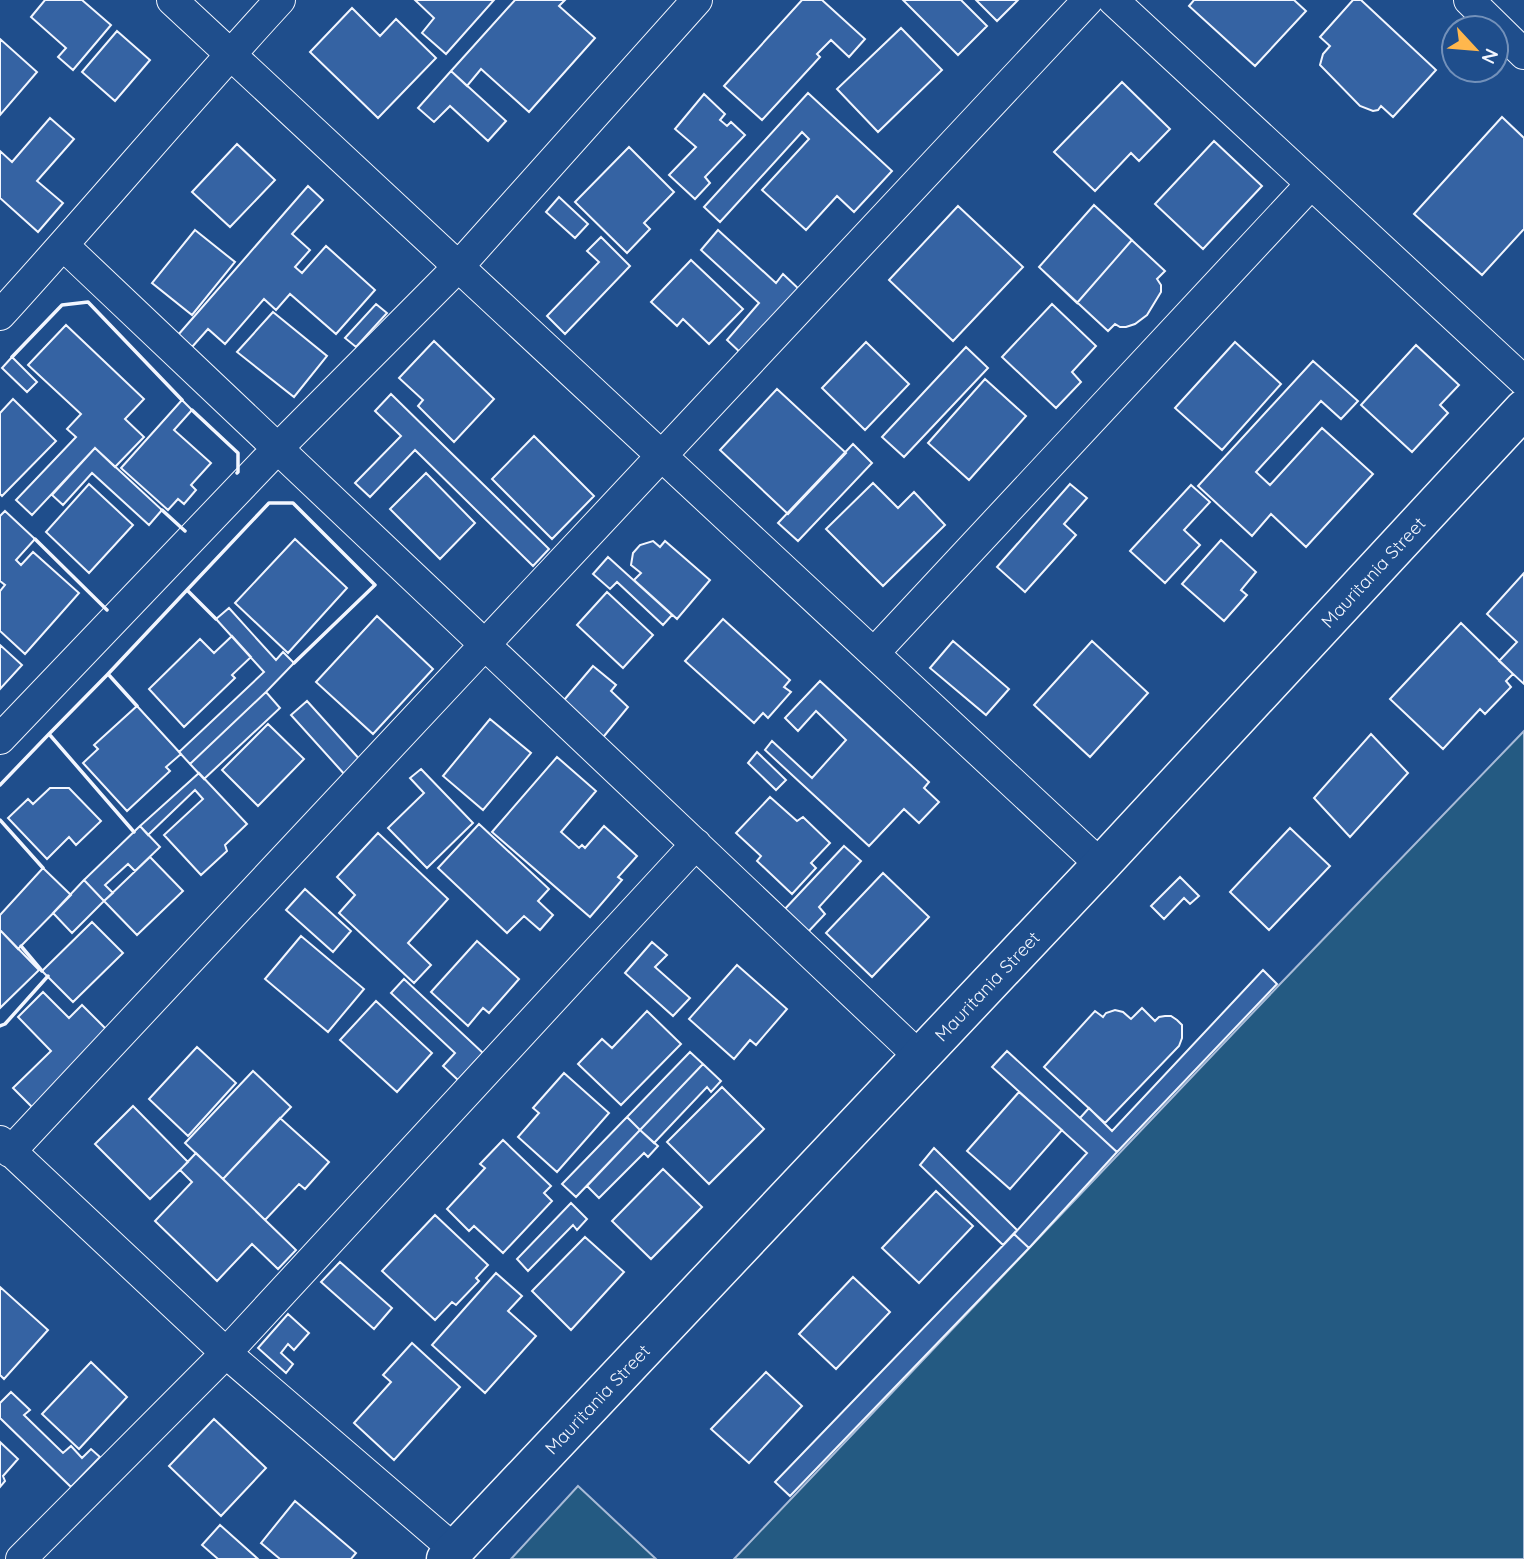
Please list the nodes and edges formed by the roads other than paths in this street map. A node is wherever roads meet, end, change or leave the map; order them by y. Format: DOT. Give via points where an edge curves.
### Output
graph roads {
  1 [pos="172,0"];
  2 [pos="280,0"];
  3 [pos="697,0"];
  4 [pos="1088,0"];
  5 [pos="1113,0"];
  6 [pos="1475,2"];
  7 [pos="230,53"];
  8 [pos="1524,54"];
  9 [pos="1311,184"];
  10 [pos="64,246"];
  11 [pos="459,266"];
  12 [pos="0,315"];
  13 [pos="1524,381"];
  14 [pos="1524,409"];
  15 [pos="278,448"];
  16 [pos="662,456"];
  17 [pos="485,645"];
  18 [pos="874,653"];
  19 [pos="0,739"];
  20 [pos="696,844"];
  21 [pos="1101,865"];
  22 [pos="920,1057"];
  23 [pos="5,1146"];
  24 [pos="226,1353"];
  25 [pos="450,1554"];
  26 [pos="21,1559"];
  1 -- 7 [label="street"];
  2 -- 7 [label="street"];
  3 -- 11 [label="street"];
  4 -- 16 [label="street"];
  5 -- 9 [label="street"];
  6 -- 8 [label="street"];
  7 -- 10 [label="street"];
  7 -- 11 [label="street"];
  9 -- 13 [label="street"];
  9 -- 18 [label="street"];
  10 -- 12 [label="street"];
  10 -- 15 [label="street"];
  11 -- 15 [label="street"];
  11 -- 16 [label="street"];
  14 -- 21 [label="main road, Mauritania Street"];
  15 -- 17 [label="street"];
  15 -- 19 [label="street"];
  16 -- 17 [label="street"];
  16 -- 18 [label="street"];
  17 -- 20 [label="street"];
  17 -- 23 [label="street"];
  18 -- 21 [label="street"];
  20 -- 22 [label="street"];
  20 -- 24 [label="street"];
  21 -- 22 [label="main road, Mauritania Street"];
  22 -- 25 [label="main road, Mauritania Street"];
  23 -- 24 [label="street"];
  24 -- 25 [label="street"];
  24 -- 26 [label="street"];
}
